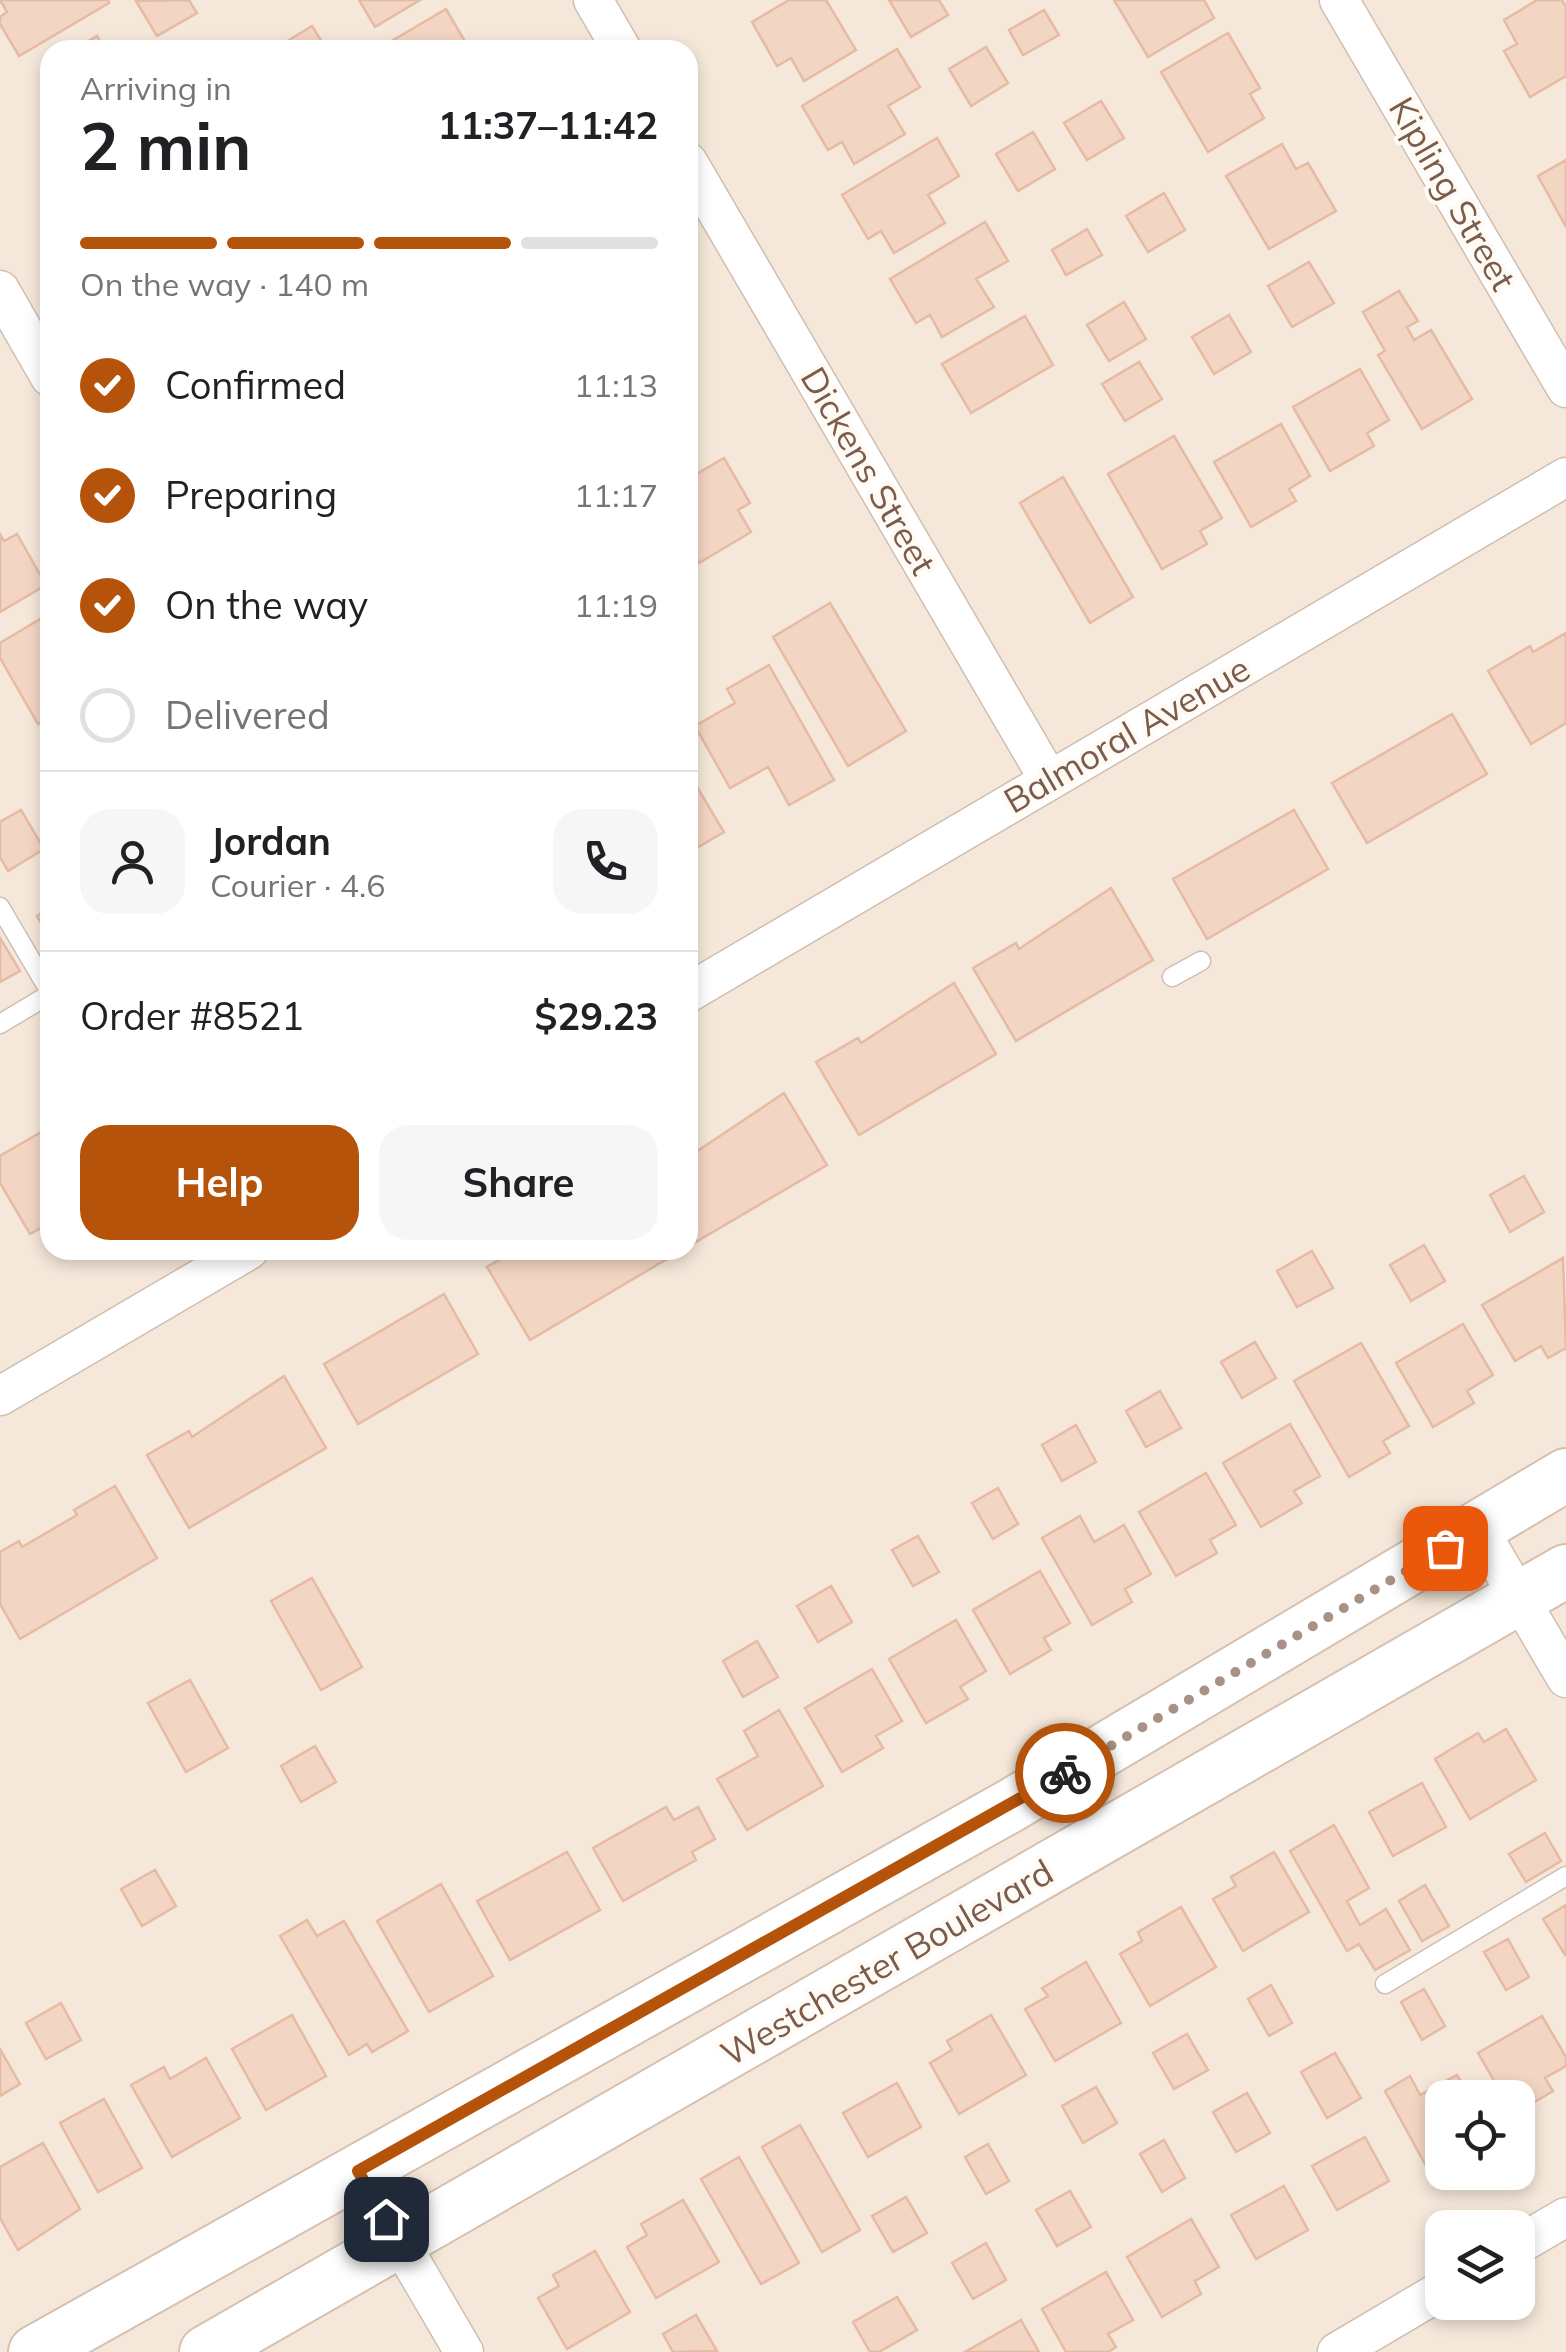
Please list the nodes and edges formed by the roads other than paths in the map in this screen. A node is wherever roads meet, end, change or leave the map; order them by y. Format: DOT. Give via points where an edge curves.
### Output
graph roads {
  1 [pos="593,0"];
  2 [pos="1339,0"];
  3 [pos="616,40"];
  4 [pos="698,179"];
  5 [pos="0,290"];
  6 [pos="40,360"];
  7 [pos="1566,388"];
  8 [pos="1566,477"];
  9 [pos="1049,780"];
  10 [pos="0,907"];
  11 [pos="1200,961"];
  12 [pos="40,976"];
  13 [pos="1172,977"];
  14 [pos="698,986"];
  15 [pos="40,999"];
  16 [pos="0,1024"];
  17 [pos="232,1260"];
  18 [pos="0,1396"];
  19 [pos="1566,1475"];
  20 [pos="1478,1528"];
  21 [pos="1566,1571"];
  22 [pos="1520,1600"];
  23 [pos="1566,1678"];
  24 [pos="1566,1876"];
  25 [pos="1385,1984"];
  26 [pos="358,2171"];
  27 [pos="1566,2217"];
  28 [pos="1535,2236"];
  29 [pos="400,2243"];
  30 [pos="1425,2300"];
  31 [pos="35,2352"];
  32 [pos="206,2352"];
  33 [pos="464,2352"];
  34 [pos="1337,2352"];
  1 -- 3 [label="street"];
  2 -- 7 [label="street, Kipling Street"];
  4 -- 9 [label="street, Dickens Street"];
  5 -- 6 [label="street"];
  8 -- 9 [label="street, Balmoral Avenue"];
  9 -- 14 [label="street, Balmoral Avenue"];
  10 -- 12 [label="lane"];
  11 -- 13 [label="lane"];
  15 -- 16 [label="lane"];
  17 -- 18 [label="street"];
  19 -- 20 [label="street"];
  20 -- 22 [label="street"];
  20 -- 26 [label="street" via="1010,1806"];
  21 -- 22 [label="street, Westchester Boulevard"];
  22 -- 23 [label="street"];
  22 -- 29 [label="street, Westchester Boulevard"];
  24 -- 25 [label="lane"];
  26 -- 29 [label="street"];
  26 -- 31 [label="street"];
  27 -- 28 [label="street"];
  29 -- 32 [label="street, Westchester Boulevard"];
  29 -- 33 [label="street"];
  30 -- 34 [label="street"];
}
